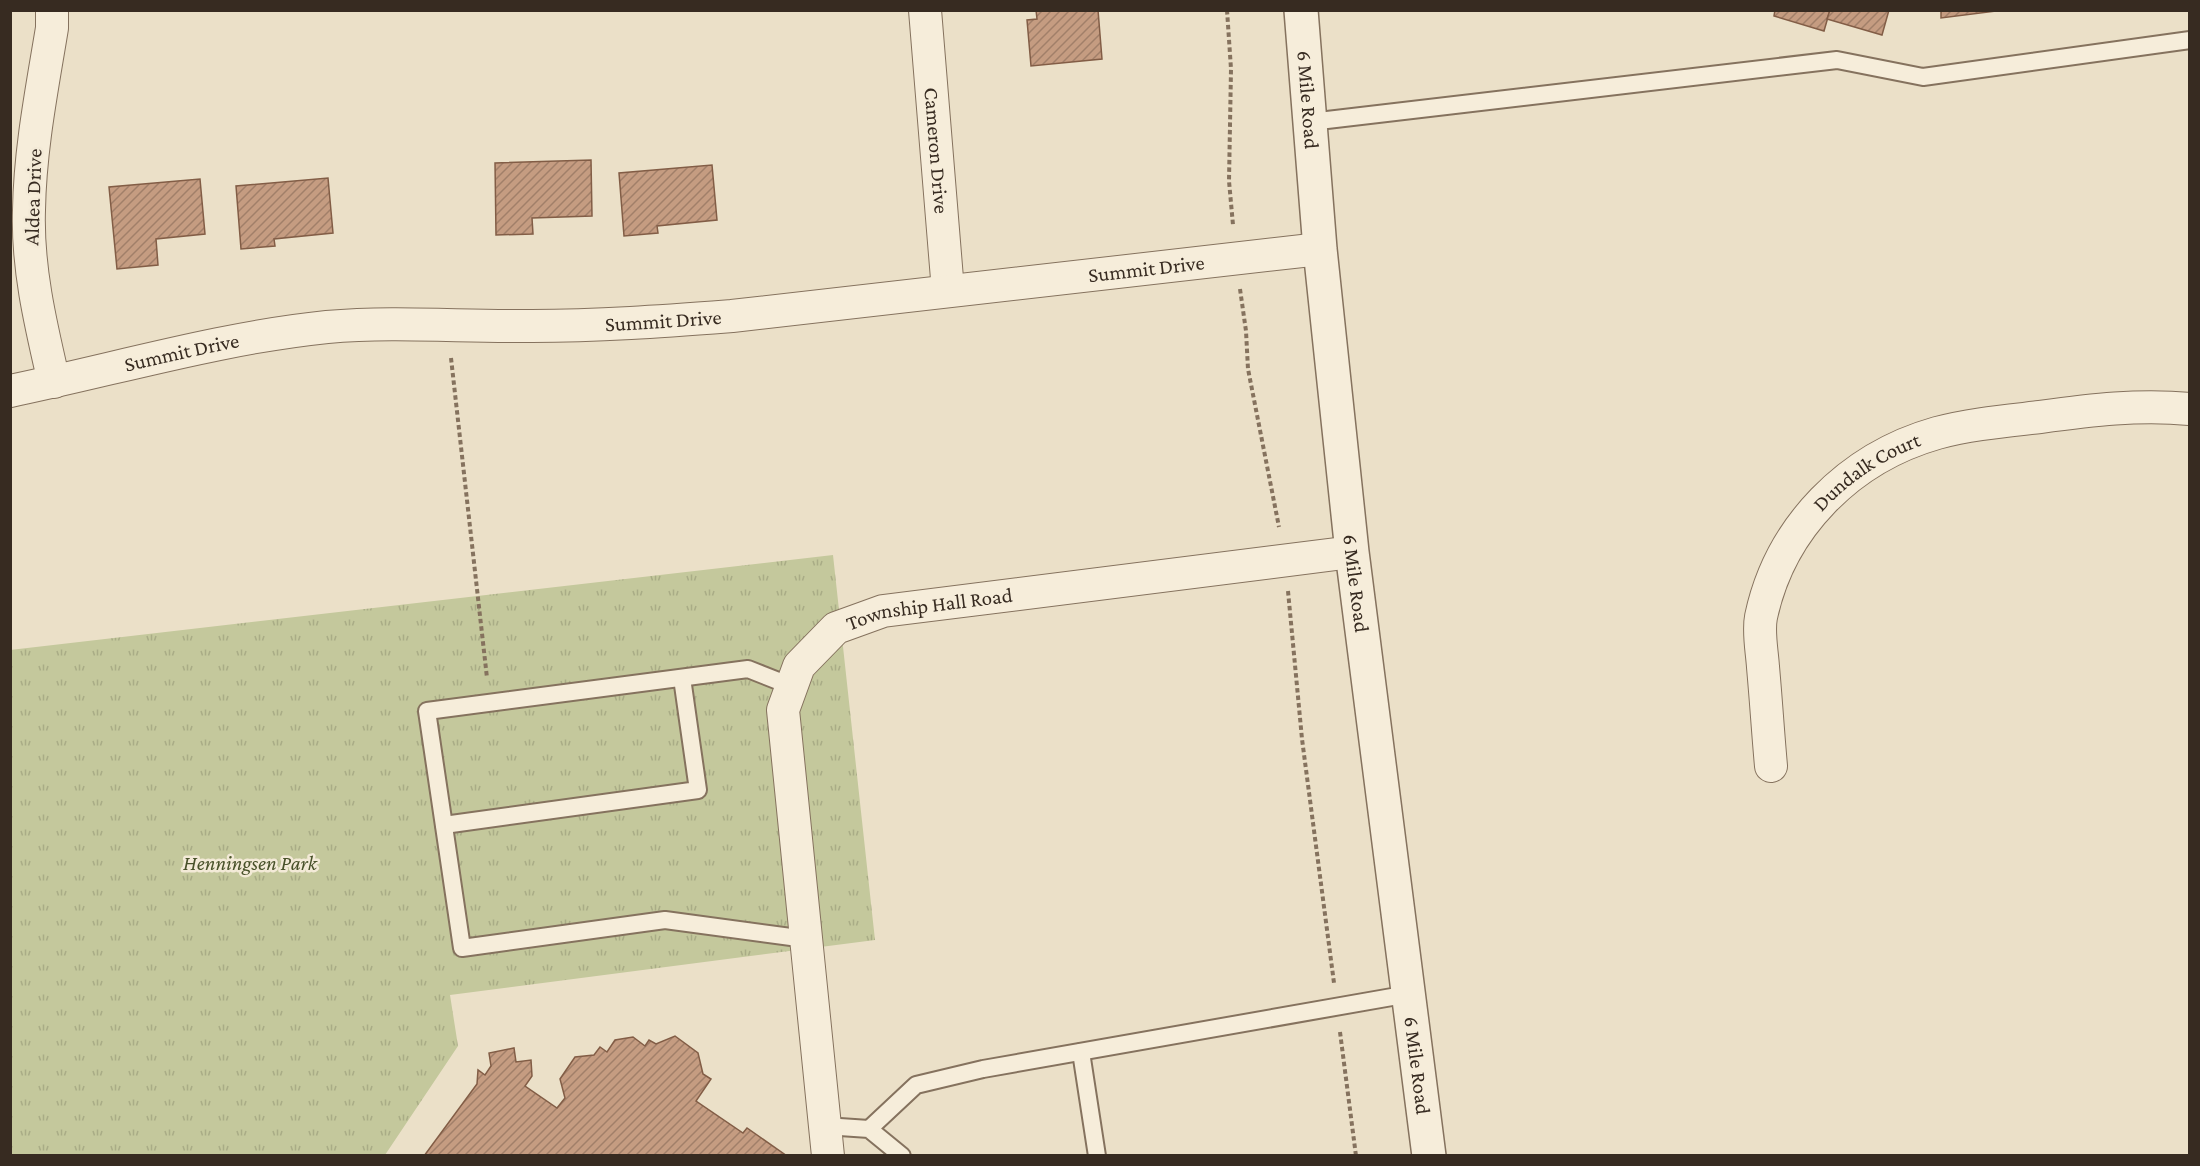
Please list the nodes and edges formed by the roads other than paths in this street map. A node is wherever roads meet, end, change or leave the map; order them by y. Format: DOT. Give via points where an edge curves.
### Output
graph roads {
  1 [pos="52,10"];
  2 [pos="925,10"];
  3 [pos="1301,10"];
  4 [pos="2190,40"];
  5 [pos="1310,122"];
  6 [pos="1320,249"];
  7 [pos="948,291"];
  8 [pos="54,382"];
  9 [pos="10,391"];
  10 [pos="2190,410"];
  11 [pos="1353,552"];
  12 [pos="682,678"];
  13 [pos="791,686"];
  14 [pos="1771,766"];
  15 [pos="444,825"];
  16 [pos="806,939"];
  17 [pos="1409,994"];
  18 [pos="1081,1052"];
  19 [pos="869,1129"];
  20 [pos="826,1141"];
  21 [pos="902,1155"];
  22 [pos="1097,1155"];
  23 [pos="1429,1155"];
  1 -- 8 [label="street, Aldea Drive" via="28,212 36,303"];
  2 -- 7 [label="street, Cameron Drive"];
  3 -- 5 [label="street, 6 Mile Road"];
  4 -- 5 [label="lane" via="1923,77 1838,60"];
  5 -- 6 [label="street, 6 Mile Road"];
  6 -- 7 [label="street, Summit Drive"];
  6 -- 11 [label="street, 6 Mile Road"];
  7 -- 8 [label="street, Summit Drive" via="641,323 327,327 224,342"];
  8 -- 9 [label="street, Summit Drive"];
  10 -- 14 [label="street, Dundalk Court" via="2116,407 1965,427 1889,452 1855,473 1818,506 1791,540 1771,578 1761,620"];
  11 -- 13 [label="street, Township Hall Road" via="883,610 836,628 799,666"];
  11 -- 17 [label="street, 6 Mile Road"];
  12 -- 13 [label="lane" via="748,669"];
  12 -- 15 [label="lane" via="698,790"];
  12 -- 15 [label="lane" via="427,711"];
  13 -- 16 [label="street, Township Hall Road" via="783,710"];
  15 -- 16 [label="lane" via="462,948 665,920"];
  16 -- 20 [label="street, Township Hall Road"];
  17 -- 18 [label="lane"];
  17 -- 23 [label="street, 6 Mile Road"];
  18 -- 19 [label="lane" via="916,1085"];
  18 -- 22 [label="lane"];
  19 -- 20 [label="lane"];
  19 -- 21 [label="lane"];
}
